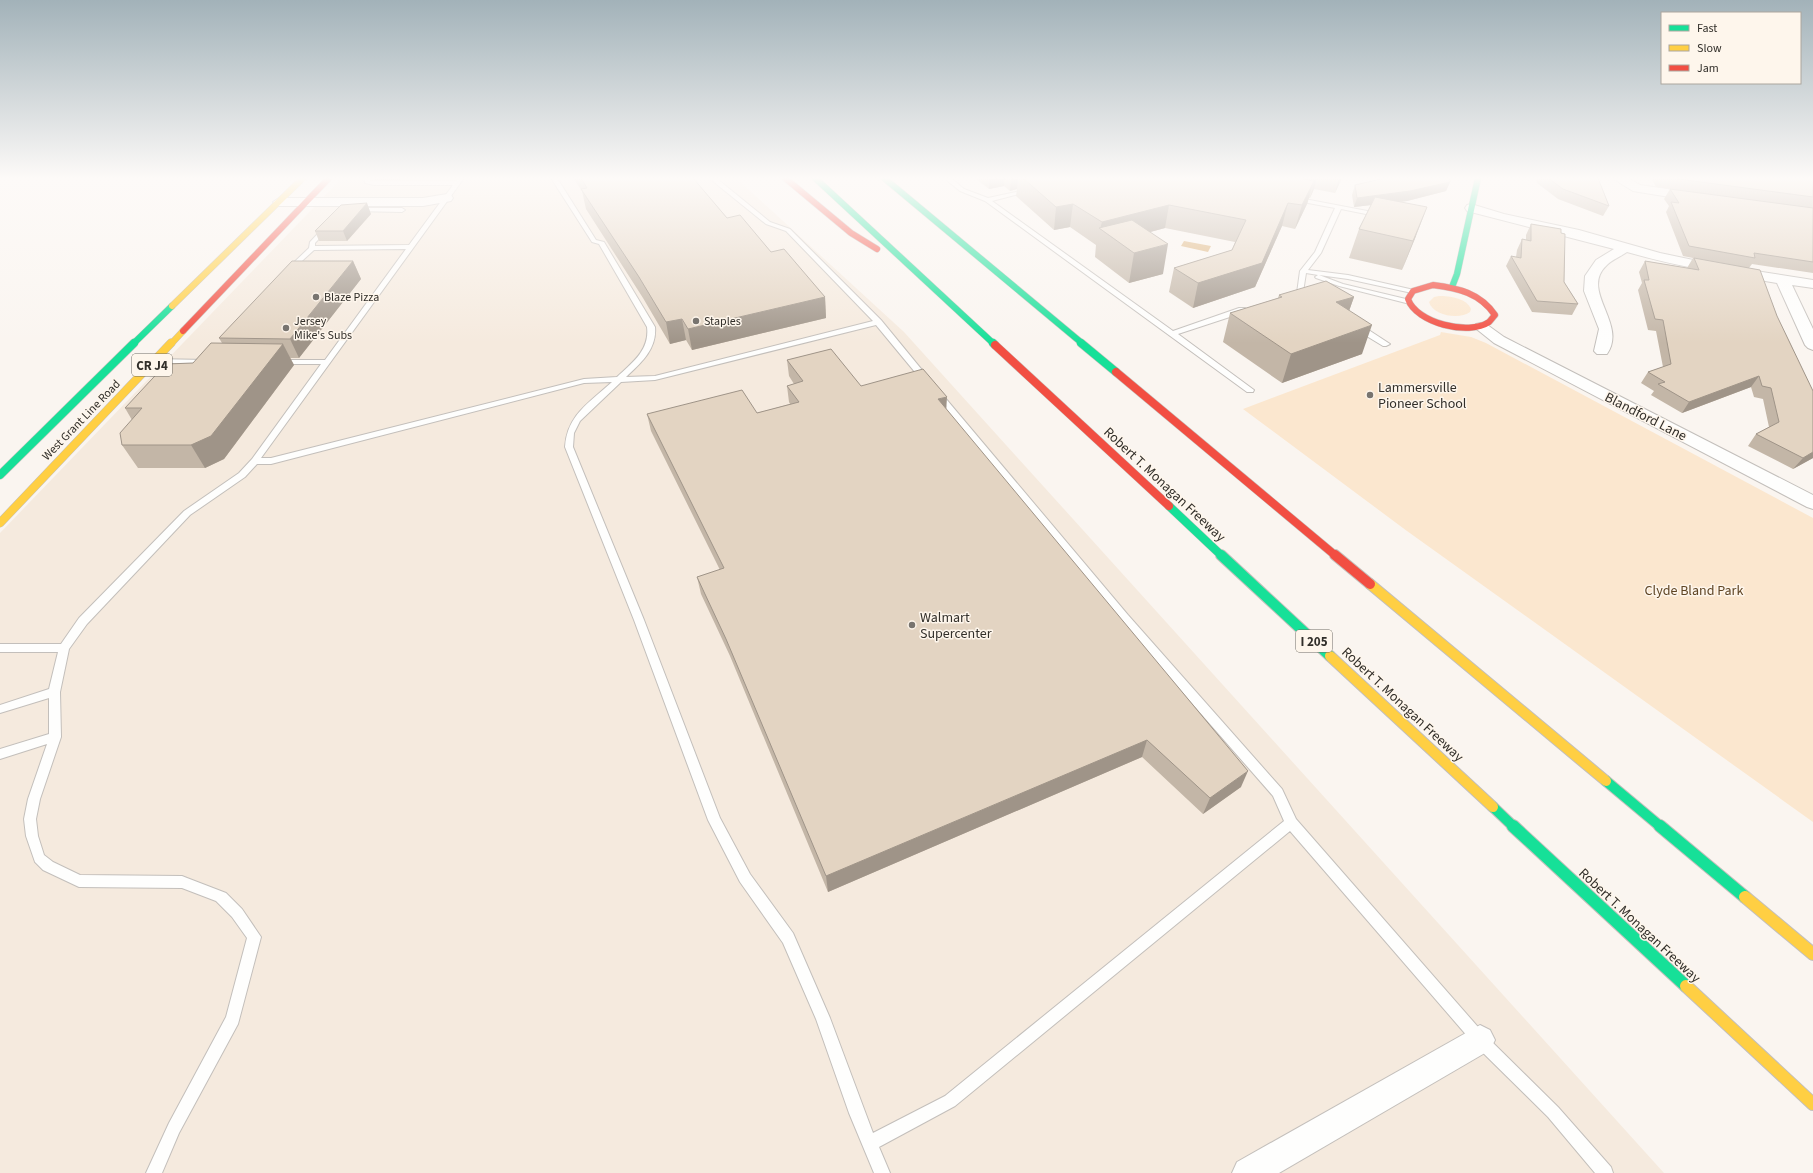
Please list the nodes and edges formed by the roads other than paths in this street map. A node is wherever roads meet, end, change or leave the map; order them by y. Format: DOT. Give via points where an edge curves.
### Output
graph roads {
  1 [pos="248,233"];
  2 [pos="278,233"];
  3 [pos="321,233"];
  4 [pos="421,233"];
  5 [pos="589,233"];
  6 [pos="791,233"];
  7 [pos="851,233"];
  8 [pos="874,233"];
  9 [pos="950,233"];
  10 [pos="1032,233"];
  11 [pos="1327,233"];
  12 [pos="1466,233"];
  13 [pos="1570,233"];
  14 [pos="411,247"];
  15 [pos="1626,247"];
  16 [pos="312,248"];
  17 [pos="915,271"];
  18 [pos="1303,271"];
  19 [pos="284,276"];
  20 [pos="1783,280"];
  21 [pos="1813,284"];
  22 [pos="1452,287"];
  23 [pos="1412,291"];
  24 [pos="1298,294"];
  25 [pos="1407,302"];
  26 [pos="1246,309"];
  27 [pos="878,322"];
  28 [pos="1352,324"];
  29 [pos="1481,326"];
  30 [pos="1172,334"];
  31 [pos="1386,344"];
  32 [pos="1813,345"];
  33 [pos="1602,351"];
  34 [pos="210,360"];
  35 [pos="155,361"];
  36 [pos="274,362"];
  37 [pos="327,362"];
  38 [pos="617,381"];
  39 [pos="1250,390"];
  40 [pos="255,461"];
  41 [pos="0,475"];
  42 [pos="1813,503"];
  43 [pos="0,522"];
  44 [pos="0,648"];
  45 [pos="64,648"];
  46 [pos="54,692"];
  47 [pos="0,709"];
  48 [pos="55,737"];
  49 [pos="0,754"];
  50 [pos="1291,823"];
  51 [pos="1813,954"];
  52 [pos="1480,1040"];
  53 [pos="1813,1104"];
  54 [pos="871,1143"];
  55 [pos="154,1173"];
  56 [pos="882,1173"];
  57 [pos="1248,1173"];
  58 [pos="1605,1173"];
  1 -- 41 [label="main road, West Grant Line Road / CR J4"];
  2 -- 35 [label="main road, West Grant Line Road / CR J4"];
  3 -- 16 [label="lane" via="312,243"];
  4 -- 14 [label="lane"];
  5 -- 38 [label="lane" via="594,241 602,243 651,327 652,336 644,356"];
  6 -- 27 [label="lane"];
  7 -- 17 [label="main road"];
  8 -- 17 [label="main road, Robert T. Monagan Freeway / I 205"];
  9 -- 51 [label="main road"];
  10 -- 30 [label="lane"];
  11 -- 18 [label="lane" via="1318,253"];
  12 -- 22 [label="main road"];
  13 -- 15 [label="street"];
  14 -- 16 [label="lane"];
  14 -- 37 [label="lane"];
  15 -- 20 [label="street" via="1658,257"];
  15 -- 33 [label="street" via="1601,263 1592,276 1591,291 1606,329"];
  16 -- 19 [label="lane"];
  17 -- 53 [label="main road, Robert T. Monagan Freeway / I 205"];
  18 -- 23 [label="lane" via="1348,277"];
  18 -- 24 [label="lane"];
  18 -- 25 [label="lane" via="1340,286"];
  20 -- 21 [label="street"];
  20 -- 32 [label="street"];
  22 -- 23 [label="main road" via="1433,286"];
  22 -- 29 [label="main road" via="1480,296 1492,306 1495,315 1490,322"];
  23 -- 25 [label="main road"];
  25 -- 29 [label="main road" via="1416,313 1432,321 1453,326"];
  26 -- 30 [label="lane"];
  27 -- 38 [label="lane" via="654,378"];
  27 -- 50 [label="lane" via="1119,612 1278,793"];
  28 -- 31 [label="lane"];
  29 -- 42 [label="street, Blandford Lane" via="1499,340"];
  30 -- 39 [label="lane"];
  34 -- 35 [label="lane"];
  35 -- 43 [label="main road, West Grant Line Road / CR J4"];
  36 -- 37 [label="lane"];
  37 -- 40 [label="lane"];
  38 -- 40 [label="lane" via="584,381 271,462"];
  38 -- 54 [label="lane" via="576,420 570,433 569,447 640,620 714,820 745,878 788,938 823,1018 857,1113"];
  40 -- 45 [label="lane" via="242,475 187,513 83,621"];
  44 -- 45 [label="lane"];
  45 -- 46 [label="lane"];
  46 -- 47 [label="lane"];
  46 -- 48 [label="lane"];
  48 -- 49 [label="lane"];
  48 -- 55 [label="lane" via="34,799 30,819 39,858 48,866 79,881 182,882 221,897 237,913 254,937 233,1019 174,1128"];
  50 -- 52 [label="lane"];
  50 -- 54 [label="lane" via="950,1101"];
  52 -- 57 [label="street"];
  52 -- 58 [label="lane" via="1553,1112"];
  54 -- 56 [label="lane"];
}
